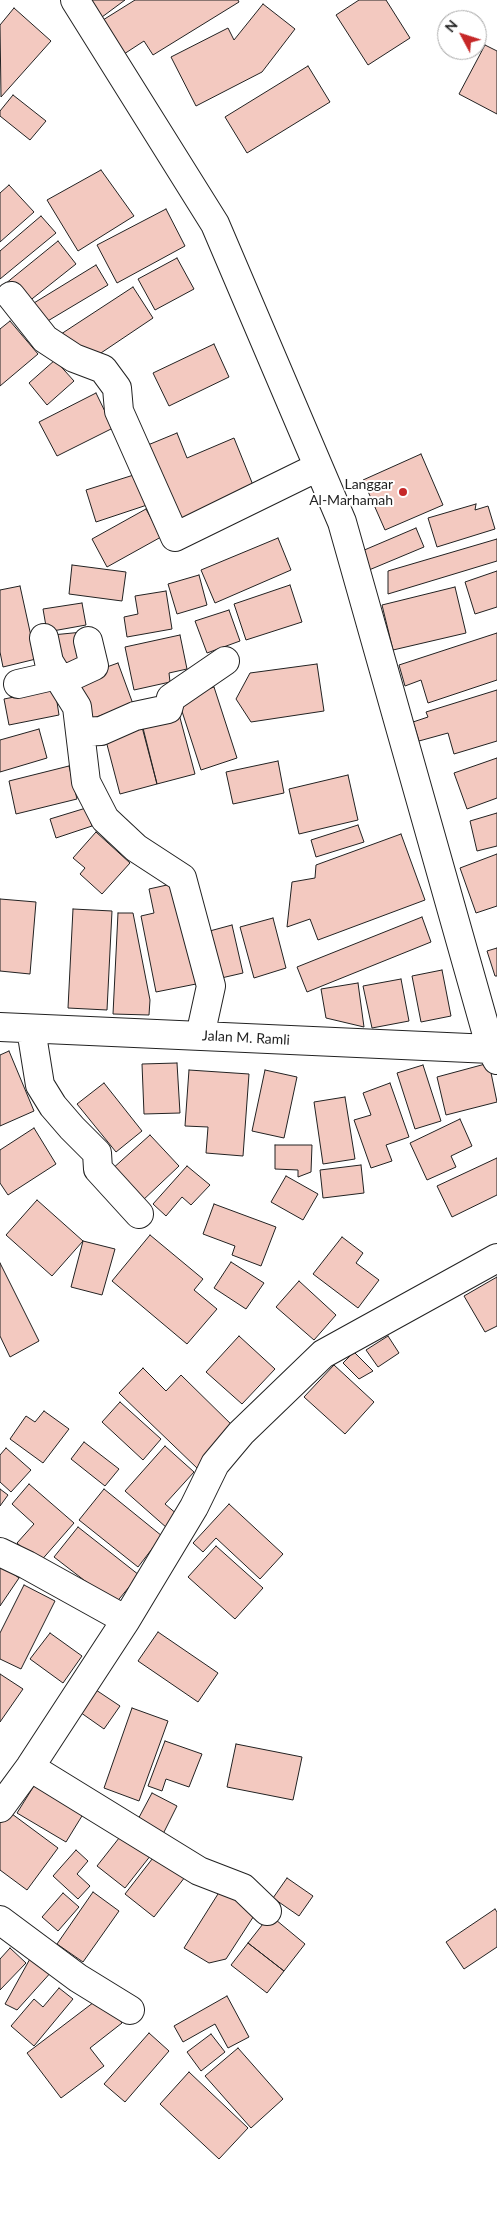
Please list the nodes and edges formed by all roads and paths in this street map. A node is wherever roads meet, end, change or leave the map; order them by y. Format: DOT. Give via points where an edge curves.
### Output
graph roads {
  1 [pos="75,0"];
  2 [pos="11,296"];
  3 [pos="318,467"];
  4 [pos="44,638"];
  5 [pos="88,641"];
  6 [pos="225,661"];
  7 [pos="57,675"];
  8 [pos="18,684"];
  9 [pos="80,732"];
  10 [pos="0,1027"];
  11 [pos="31,1028"];
  12 [pos="200,1036"];
  13 [pos="494,1054"];
  14 [pos="139,1214"];
  15 [pos="497,1258"];
  16 [pos="0,1552"];
  17 [pos="126,1620"];
  18 [pos="30,1767"];
  19 [pos="0,1808"];
  20 [pos="267,1911"];
  21 [pos="0,1920"];
  22 [pos="130,2010"];
  1 -- 3 [label="street" via="215,224"];
  2 -- 3 [label="street" via="45,339 74,358 103,369 117,388 119,411 175,538"];
  3 -- 13 [label="street" via="342,522"];
  4 -- 7 [label="street" via="49,662"];
  5 -- 7 [label="street" via="94,666 68,678"];
  6 -- 9 [label="street" via="171,698 168,709 135,716 101,731"];
  7 -- 8 [label="street"];
  7 -- 9 [label="street" via="77,707"];
  9 -- 12 [label="street" via="86,782 105,819 136,848 182,878 211,986"];
  10 -- 11 [label="street, Jalan M. Ramli"];
  11 -- 12 [label="street, Jalan M. Ramli"];
  11 -- 14 [label="street" via="40,1085 59,1114 97,1153 98,1169"];
  12 -- 13 [label="street, Jalan M. Ramli"];
  15 -- 17 [label="street" via="316,1360 215,1464 194,1507"];
  16 -- 17 [label="street"];
  17 -- 18 [label="street"];
  18 -- 19 [label="street"];
  18 -- 20 [label="street" via="199,1871 243,1888"];
  21 -- 22 [label="street" via="78,1978"];
}
